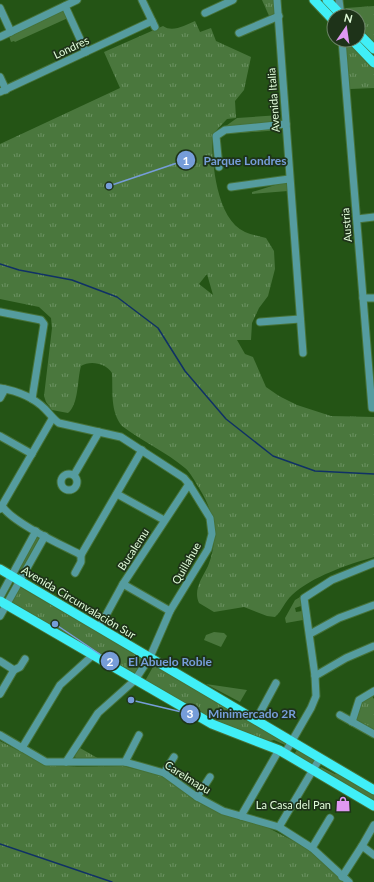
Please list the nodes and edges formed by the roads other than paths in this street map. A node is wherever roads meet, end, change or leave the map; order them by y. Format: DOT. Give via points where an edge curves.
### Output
graph roads {
  1 [pos="77,0"];
  2 [pos="142,0"];
  3 [pos="233,0"];
  4 [pos="277,0"];
  5 [pos="314,0"];
  6 [pos="65,6"];
  7 [pos="0,8"];
  8 [pos="326,8"];
  9 [pos="205,13"];
  10 [pos="278,16"];
  11 [pos="11,32"];
  12 [pos="239,33"];
  13 [pos="0,37"];
  14 [pos="366,42"];
  15 [pos="343,48"];
  16 [pos="360,48"];
  17 [pos="374,50"];
  18 [pos="86,52"];
  19 [pos="374,63"];
  20 [pos="0,77"];
  21 [pos="3,91"];
  22 [pos="286,124"];
  23 [pos="219,167"];
  24 [pos="289,179"];
  25 [pos="231,187"];
  26 [pos="374,217"];
  27 [pos="357,219"];
  28 [pos="363,298"];
  29 [pos="374,298"];
  30 [pos="0,312"];
  31 [pos="300,319"];
  32 [pos="260,322"];
  33 [pos="303,353"];
  34 [pos="2,389"];
  35 [pos="0,398"];
  36 [pos="32,399"];
  37 [pos="373,408"];
  38 [pos="52,419"];
  39 [pos="99,432"];
  40 [pos="0,436"];
  41 [pos="142,450"];
  42 [pos="32,454"];
  43 [pos="74,475"];
  44 [pos="189,484"];
  45 [pos="117,494"];
  46 [pos="1,508"];
  47 [pos="164,520"];
  48 [pos="36,531"];
  49 [pos="45,536"];
  50 [pos="26,550"];
  51 [pos="34,555"];
  52 [pos="81,555"];
  53 [pos="374,563"];
  54 [pos="0,569"];
  55 [pos="75,573"];
  56 [pos="16,578"];
  57 [pos="123,584"];
  58 [pos="0,597"];
  59 [pos="3,602"];
  60 [pos="374,605"];
  61 [pos="170,612"];
  62 [pos="0,616"];
  63 [pos="98,628"];
  64 [pos="310,634"];
  65 [pos="374,646"];
  66 [pos="93,655"];
  67 [pos="150,657"];
  68 [pos="25,659"];
  69 [pos="0,661"];
  70 [pos="14,670"];
  71 [pos="315,676"];
  72 [pos="136,680"];
  73 [pos="276,683"];
  74 [pos="374,692"];
  75 [pos="0,694"];
  76 [pos="340,715"];
  77 [pos="256,720"];
  78 [pos="352,722"];
  79 [pos="374,734"];
  80 [pos="0,735"];
  81 [pos="140,735"];
  82 [pos="293,742"];
  83 [pos="22,748"];
  84 [pos="282,751"];
  85 [pos="174,757"];
  86 [pos="320,758"];
  87 [pos="66,762"];
  88 [pos="125,762"];
  89 [pos="313,770"];
  90 [pos="164,773"];
  91 [pos="210,777"];
  92 [pos="374,790"];
  93 [pos="197,797"];
  94 [pos="374,806"];
  95 [pos="241,816"];
  96 [pos="330,818"];
  97 [pos="374,825"];
  98 [pos="279,827"];
  99 [pos="362,846"];
  100 [pos="312,848"];
  101 [pos="374,855"];
  102 [pos="342,877"];
  103 [pos="349,882"];
  1 -- 6 [label="street"];
  2 -- 18 [label="street, Londres" via="154,24"];
  3 -- 9 [label="street"];
  4 -- 10 [label="street, Avenida Italia"];
  5 -- 8 [label="main road"];
  6 -- 11 [label="street"];
  6 -- 18 [label="street"];
  7 -- 11 [label="street"];
  10 -- 12 [label="street"];
  10 -- 22 [label="street, Avenida Italia"];
  11 -- 13 [label="street"];
  14 -- 17 [label="main road"];
  15 -- 27 [label="street, Austria"];
  16 -- 19 [label="main road"];
  18 -- 21 [label="street, Londres"];
  20 -- 21 [label="street"];
  22 -- 23 [label="street" via="220,132 216,136"];
  22 -- 24 [label="street, Avenida Italia"];
  24 -- 25 [label="street"];
  24 -- 31 [label="street, Avenida Italia"];
  26 -- 27 [label="street"];
  27 -- 28 [label="street, Austria"];
  28 -- 29 [label="street"];
  28 -- 37 [label="street, Austria"];
  30 -- 36 [label="street" via="41,320 44,324"];
  31 -- 32 [label="street"];
  31 -- 33 [label="street, Avenida Italia"];
  34 -- 35 [label="street"];
  34 -- 36 [label="street, Quillahue"];
  36 -- 38 [label="street, Quillahue" via="45,409"];
  38 -- 39 [label="street, Quillahue"];
  38 -- 42 [label="street"];
  39 -- 41 [label="street, Quillahue" via="121,437"];
  39 -- 43 [label="street"];
  40 -- 42 [label="street"];
  41 -- 44 [label="street, Quillahue"];
  41 -- 45 [label="street"];
  42 -- 46 [label="street"];
  44 -- 47 [label="street, Bucalemu"];
  44 -- 61 [label="street, Quillahue" via="210,518 212,534 208,549"];
  45 -- 47 [label="street"];
  45 -- 52 [label="street"];
  46 -- 48 [label="street"];
  47 -- 57 [label="street, Bucalemu"];
  48 -- 49 [label="street"];
  48 -- 50 [label="street"];
  49 -- 51 [label="street"];
  49 -- 52 [label="street"];
  50 -- 51 [label="street"];
  50 -- 56 [label="street"];
  51 -- 56 [label="street"];
  52 -- 55 [label="street" via="81,562"];
  53 -- 64 [label="street" via="332,580 304,598"];
  54 -- 56 [label="main road, Avenida Circunvalación Sur"];
  56 -- 58 [label="street"];
  56 -- 59 [label="street"];
  56 -- 63 [label="main road, Avenida Circunvalación Sur"];
  57 -- 61 [label="street"];
  57 -- 63 [label="street, Bucalemu"];
  59 -- 62 [label="street"];
  59 -- 66 [label="main road"];
  60 -- 64 [label="street" via="339,618"];
  61 -- 67 [label="street, Quillahue"];
  63 -- 67 [label="main road, Avenida Circunvalación Sur"];
  64 -- 71 [label="street"];
  65 -- 71 [label="street"];
  66 -- 72 [label="main road"];
  66 -- 83 [label="street" via="60,685"];
  67 -- 72 [label="street, Quillahue"];
  67 -- 77 [label="main road, Avenida Circunvalación Sur"];
  68 -- 70 [label="street" via="20,667"];
  69 -- 70 [label="street"];
  70 -- 75 [label="street"];
  71 -- 82 [label="street" via="316,696"];
  72 -- 84 [label="main road" via="212,724"];
  72 -- 87 [label="street, Quillahue" via="98,713"];
  73 -- 77 [label="street"];
  74 -- 78 [label="street" via="359,700"];
  76 -- 78 [label="street"];
  77 -- 82 [label="main road, Avenida Circunvalación Sur"];
  78 -- 79 [label="street"];
  80 -- 83 [label="street, Carelmapu"];
  81 -- 88 [label="street"];
  82 -- 84 [label="street"];
  82 -- 86 [label="main road, Avenida Circunvalación Sur"];
  83 -- 87 [label="street, Carelmapu" via="46,762"];
  84 -- 89 [label="main road"];
  84 -- 95 [label="street"];
  85 -- 90 [label="street"];
  86 -- 89 [label="street"];
  86 -- 92 [label="main road, Avenida Circunvalación Sur"];
  87 -- 88 [label="street, Carelmapu"];
  88 -- 90 [label="street, Carelmapu"];
  89 -- 94 [label="main road"];
  89 -- 98 [label="street"];
  90 -- 93 [label="street, Carelmapu"];
  91 -- 93 [label="street"];
  93 -- 95 [label="street, Carelmapu" via="223,811"];
  95 -- 98 [label="street, Carelmapu"];
  96 -- 100 [label="street"];
  97 -- 99 [label="street"];
  98 -- 100 [label="street, Carelmapu"];
  99 -- 101 [label="street"];
  99 -- 102 [label="street"];
  100 -- 102 [label="street, Carelmapu"];
  102 -- 103 [label="street, Carelmapu"];
}
